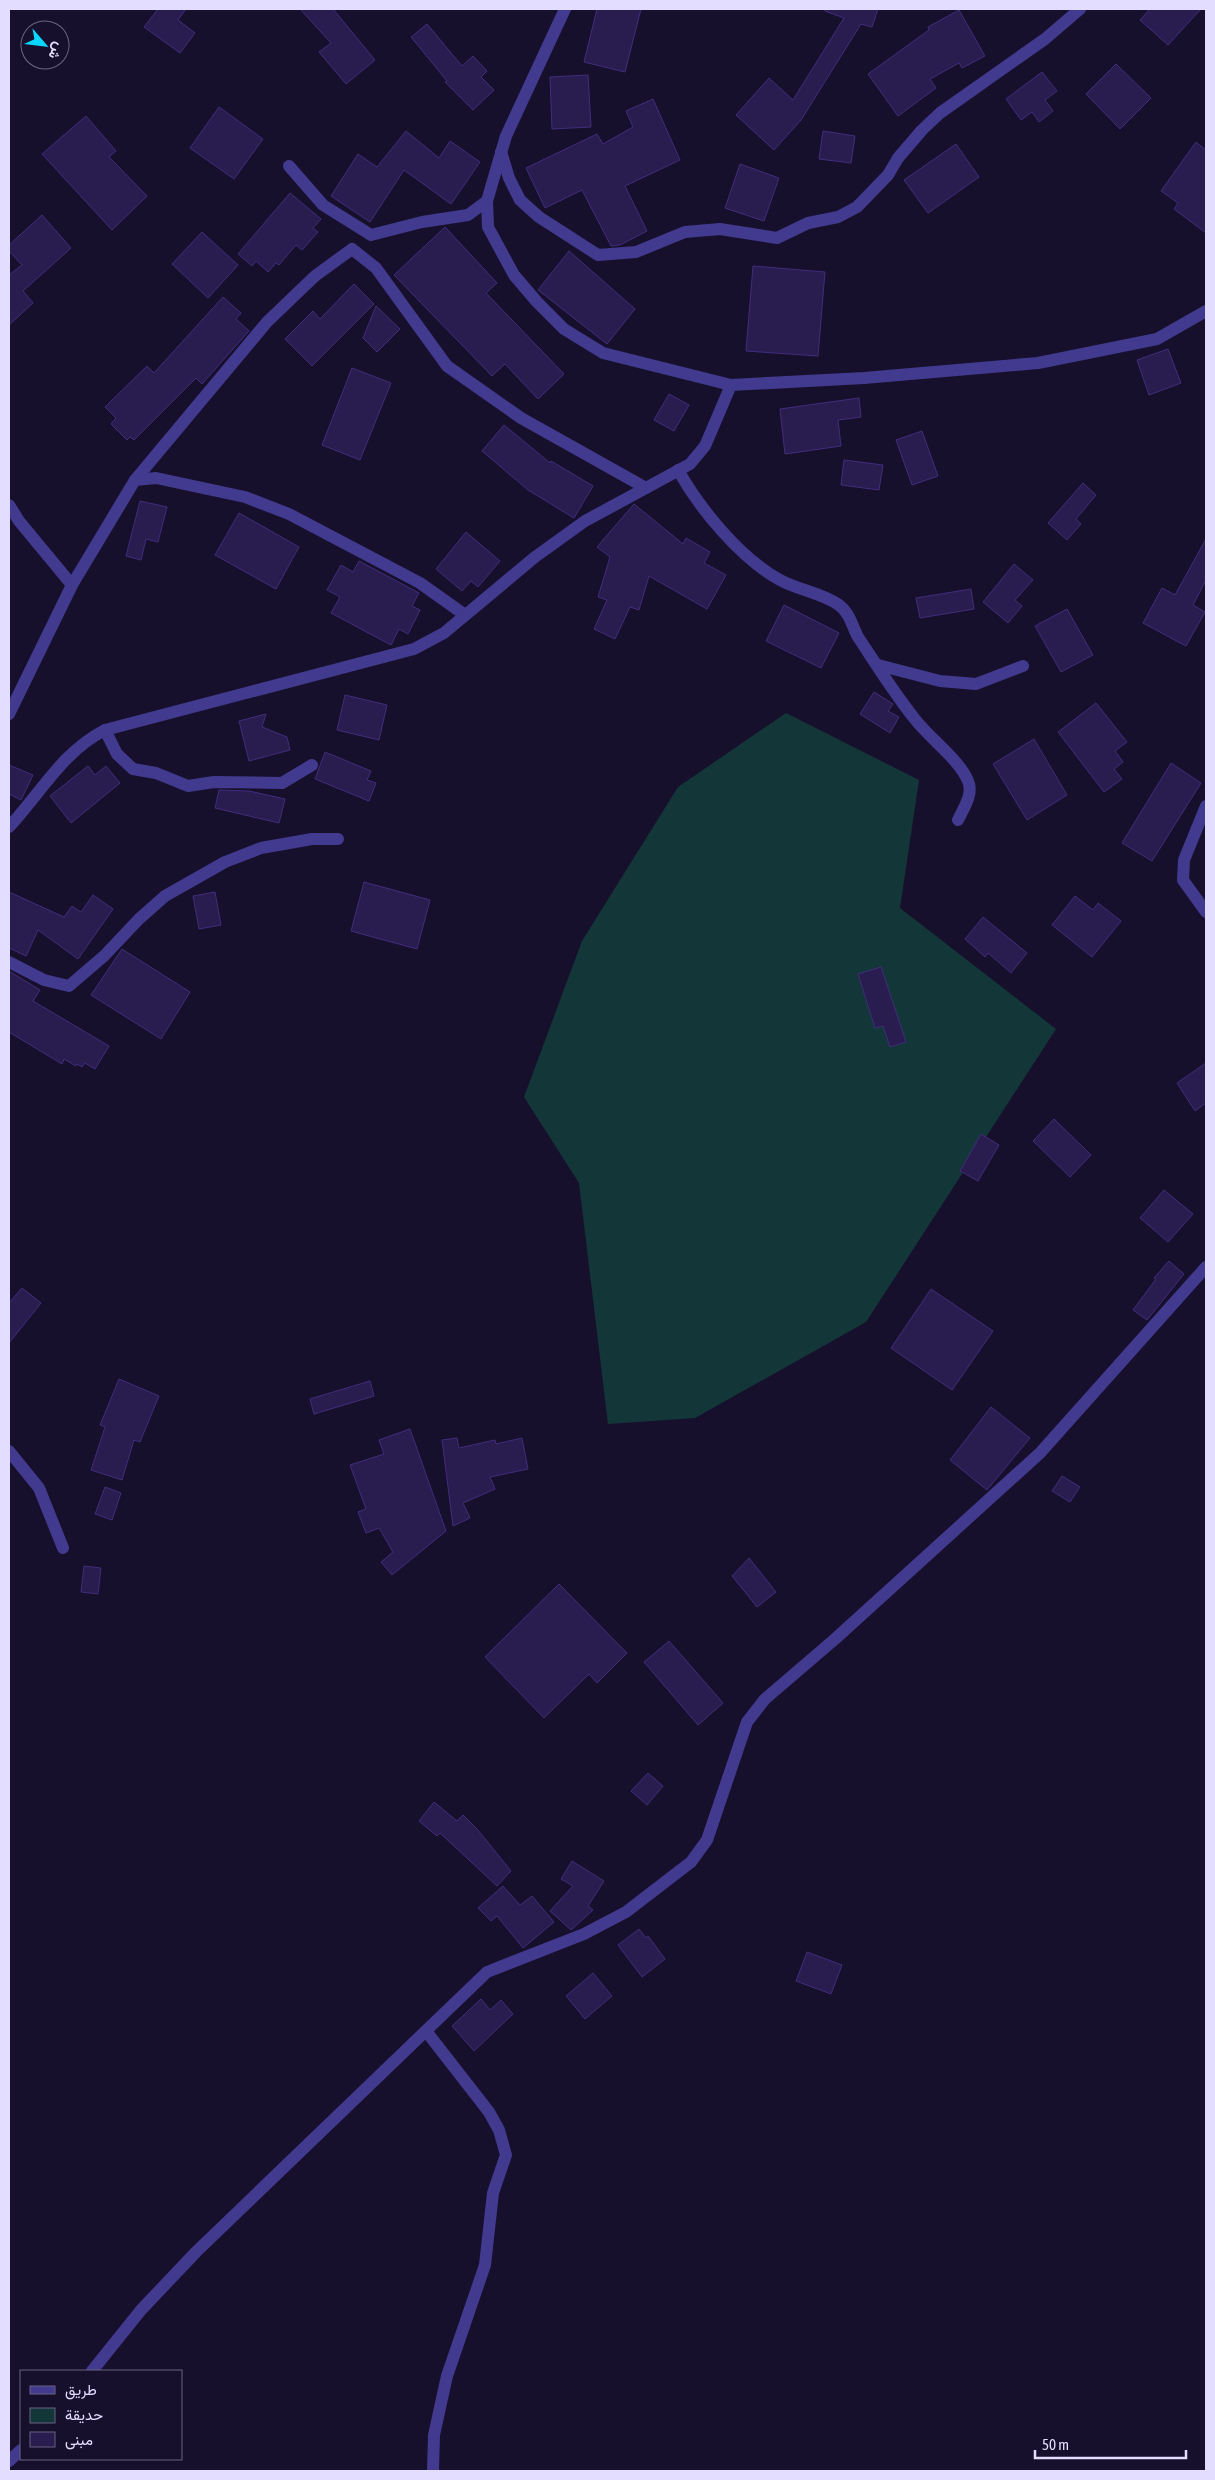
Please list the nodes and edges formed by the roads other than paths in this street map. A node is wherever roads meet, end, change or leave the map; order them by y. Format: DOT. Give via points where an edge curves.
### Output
graph roads {
  1 [pos="565,9"];
  2 [pos="1080,9"];
  3 [pos="501,152"];
  4 [pos="289,166"];
  5 [pos="487,201"];
  6 [pos="1206,311"];
  7 [pos="731,385"];
  8 [pos="678,470"];
  9 [pos="135,480"];
  10 [pos="646,488"];
  11 [pos="9,504"];
  12 [pos="72,586"];
  13 [pos="465,616"];
  14 [pos="878,665"];
  15 [pos="1023,666"];
  16 [pos="9,714"];
  17 [pos="104,730"];
  18 [pos="312,765"];
  19 [pos="1206,806"];
  20 [pos="958,820"];
  21 [pos="9,828"];
  22 [pos="338,839"];
  23 [pos="1206,912"];
  24 [pos="9,962"];
  25 [pos="1206,1267"];
  26 [pos="9,1451"];
  27 [pos="63,1548"];
  28 [pos="426,2031"];
  29 [pos="93,2370"];
  30 [pos="20,2451"];
  31 [pos="9,2461"];
  32 [pos="433,2471"];
  1 -- 3 [label="street"];
  2 -- 3 [label="street" via="1044,39 940,113 857,207 838,217 808,223 777,238 720,230 686,232 636,252 598,255 539,217 520,200"];
  3 -- 5 [label="street"];
  4 -- 5 [label="street" via="322,205 371,235 468,215"];
  5 -- 7 [label="street" via="488,227 514,275 564,329 603,352"];
  6 -- 7 [label="street" via="1157,339 1038,363 864,378"];
  7 -- 8 [label="street" via="705,446 690,464"];
  8 -- 10 [label="street"];
  8 -- 14 [label="street" via="710,516 760,568 839,605"];
  9 -- 10 [label="street" via="267,322 315,276 352,249 376,268 448,366 521,418"];
  9 -- 12 [label="street"];
  9 -- 13 [label="street" via="156,478 245,497 289,514 420,583"];
  10 -- 13 [label="street" via="585,521 535,557"];
  11 -- 12 [label="street"];
  12 -- 16 [label="street"];
  13 -- 17 [label="street" via="444,633 414,649"];
  14 -- 15 [label="street" via="940,681 976,684"];
  14 -- 20 [label="street" via="913,718 969,782 968,800"];
  17 -- 18 [label="street" via="117,754 133,769 156,773 188,786 229,782 282,783"];
  17 -- 21 [label="street" via="74,750"];
  19 -- 23 [label="street" via="1184,860 1183,880"];
  22 -- 24 [label="street" via="312,839 261,848 225,862 165,896 69,986 44,980"];
  25 -- 28 [label="street" via="1040,1453 765,1699 747,1722 707,1840 691,1862 626,1912 584,1934 487,1972"];
  26 -- 27 [label="street" via="39,1488"];
  28 -- 29 [label="street" via="196,2252 141,2310"];
  28 -- 32 [label="street" via="489,2112 499,2130 506,2155 493,2193 485,2265 447,2376 434,2435"];
  30 -- 31 [label="street"];
}
